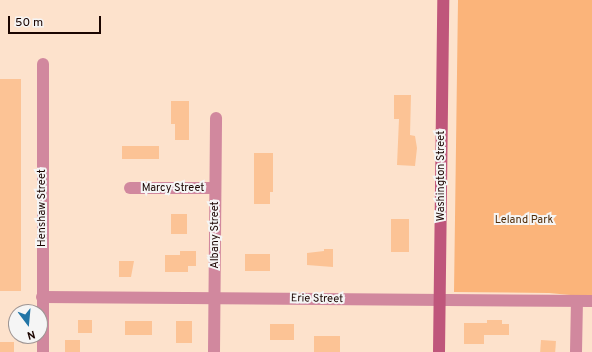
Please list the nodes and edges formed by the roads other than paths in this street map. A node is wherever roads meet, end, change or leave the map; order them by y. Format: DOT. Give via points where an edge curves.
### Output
graph roads {
  1 [pos="443,0"];
  2 [pos="43,64"];
  3 [pos="216,118"];
  4 [pos="130,188"];
  5 [pos="216,188"];
  6 [pos="42,297"];
  7 [pos="215,298"];
  8 [pos="440,301"];
  9 [pos="577,301"];
  10 [pos="592,301"];
  11 [pos="43,352"];
  12 [pos="214,352"];
  13 [pos="440,352"];
  14 [pos="576,352"];
  1 -- 8 [label="main road, Washington Street"];
  2 -- 6 [label="street, Henshaw Street"];
  3 -- 5 [label="street, Albany Street"];
  4 -- 5 [label="street, Marcy Street"];
  5 -- 7 [label="street, Albany Street"];
  6 -- 7 [label="street, Erie Street"];
  6 -- 11 [label="street, Henshaw Street"];
  7 -- 8 [label="street, Erie Street"];
  7 -- 12 [label="street, Albany Street"];
  8 -- 9 [label="street, Erie Street"];
  8 -- 13 [label="main road, Washington Street"];
  9 -- 10 [label="street, Erie Street"];
  9 -- 14 [label="street"];
}
